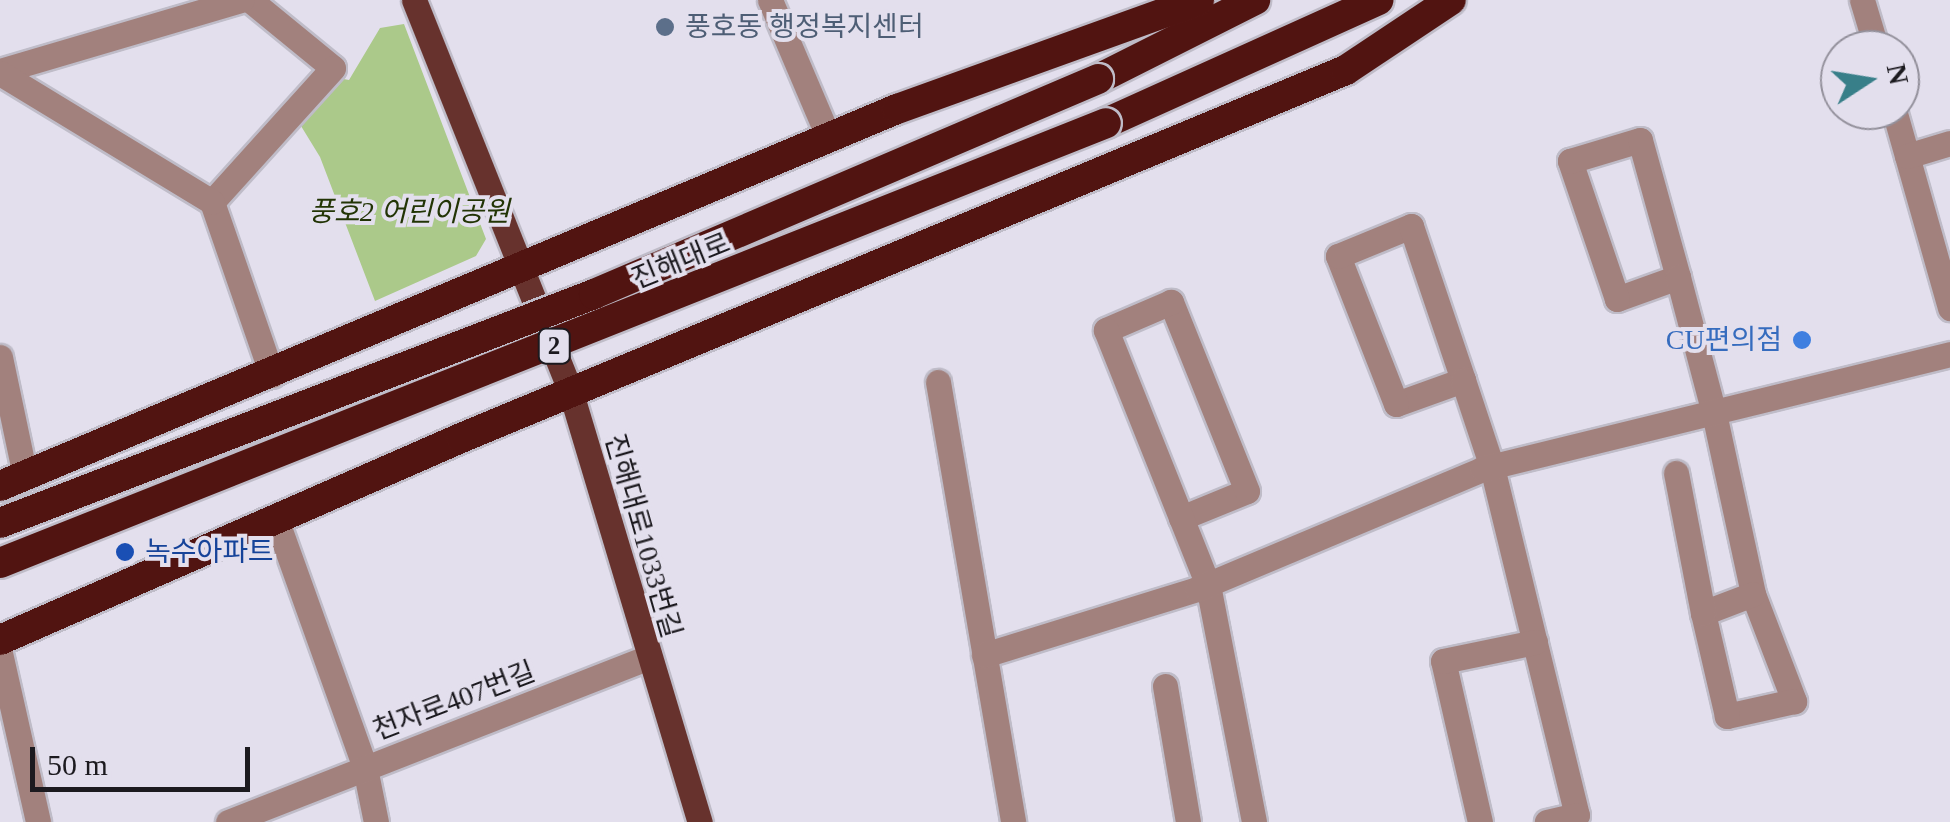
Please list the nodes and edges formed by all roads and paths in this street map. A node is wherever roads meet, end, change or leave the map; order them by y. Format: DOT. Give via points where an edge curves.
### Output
graph roads {
  1 [pos="246,0"];
  2 [pos="414,0"];
  3 [pos="770,0"];
  4 [pos="1199,0"];
  5 [pos="1255,0"];
  6 [pos="1379,0"];
  7 [pos="1451,0"];
  8 [pos="1862,0"];
  9 [pos="1871,30"];
  10 [pos="0,72"];
  11 [pos="1900,130"];
  12 [pos="828,138"];
  13 [pos="1950,143"];
  14 [pos="1907,156"];
  15 [pos="212,202"];
  16 [pos="526,268"];
  17 [pos="1678,277"];
  18 [pos="1950,308"];
  19 [pos="1950,354"];
  20 [pos="0,357"];
  21 [pos="272,375"];
  22 [pos="1463,380"];
  23 [pos="938,382"];
  24 [pos="571,393"];
  25 [pos="1714,413"];
  26 [pos="1492,467"];
  27 [pos="1676,474"];
  28 [pos="12,481"];
  29 [pos="1181,518"];
  30 [pos="276,519"];
  31 [pos="0,523"];
  32 [pos="0,563"];
  33 [pos="1208,585"];
  34 [pos="1754,594"];
  35 [pos="1703,612"];
  36 [pos="0,640"];
  37 [pos="1535,642"];
  38 [pos="0,654"];
  39 [pos="984,654"];
  40 [pos="646,658"];
  41 [pos="1165,686"];
  42 [pos="366,768"];
  43 [pos="38,822"];
  44 [pos="228,822"];
  45 [pos="376,822"];
  46 [pos="700,822"];
  47 [pos="1012,822"];
  48 [pos="1188,822"];
  49 [pos="1254,822"];
  50 [pos="1480,822"];
  51 [pos="1547,822"];
  1 -- 10 [label="street"];
  1 -- 15 [label="street" via="333,68"];
  2 -- 16 [label="main road, 진해대로1033번길"];
  3 -- 12 [label="street"];
  4 -- 12 [label="highway"];
  5 -- 31 [label="highway, 진해대로 / 2, bridge" via="1098,79 594,294"];
  6 -- 32 [label="highway, 진해대로 / 2, bridge" via="1106,123"];
  7 -- 24 [label="highway" via="1346,70"];
  8 -- 9 [label="street"];
  10 -- 15 [label="street"];
  11 -- 14 [label="street"];
  12 -- 16 [label="highway"];
  13 -- 14 [label="street"];
  14 -- 18 [label="street"];
  15 -- 21 [label="street"];
  16 -- 21 [label="highway"];
  16 -- 24 [label="main road, 진해대로1033번길"];
  17 -- 17 [label="street" via="1640,140 1570,161 1617,300"];
  17 -- 25 [label="street"];
  19 -- 25 [label="street"];
  20 -- 28 [label="street"];
  21 -- 28 [label="highway"];
  22 -- 22 [label="street" via="1411,226 1338,256 1396,404"];
  22 -- 26 [label="street"];
  23 -- 39 [label="street"];
  24 -- 30 [label="highway"];
  24 -- 40 [label="main road, 진해대로1033번길"];
  25 -- 26 [label="street"];
  25 -- 34 [label="street"];
  26 -- 33 [label="street"];
  26 -- 37 [label="street"];
  27 -- 35 [label="street"];
  29 -- 29 [label="street" via="1106,330 1171,302 1247,491"];
  29 -- 33 [label="street"];
  30 -- 36 [label="highway"];
  30 -- 42 [label="street"];
  33 -- 39 [label="street"];
  33 -- 49 [label="street"];
  34 -- 35 [label="street"];
  34 -- 35 [label="street" via="1794,700 1727,716"];
  37 -- 50 [label="street" via="1442,661"];
  37 -- 51 [label="street" via="1578,815"];
  38 -- 43 [label="street"];
  39 -- 47 [label="street"];
  40 -- 42 [label="street, 천자로407번길"];
  40 -- 46 [label="main road, 진해대로1033번길"];
  41 -- 48 [label="street"];
  42 -- 44 [label="street, 천자로407번길"];
  42 -- 45 [label="street"];
}
